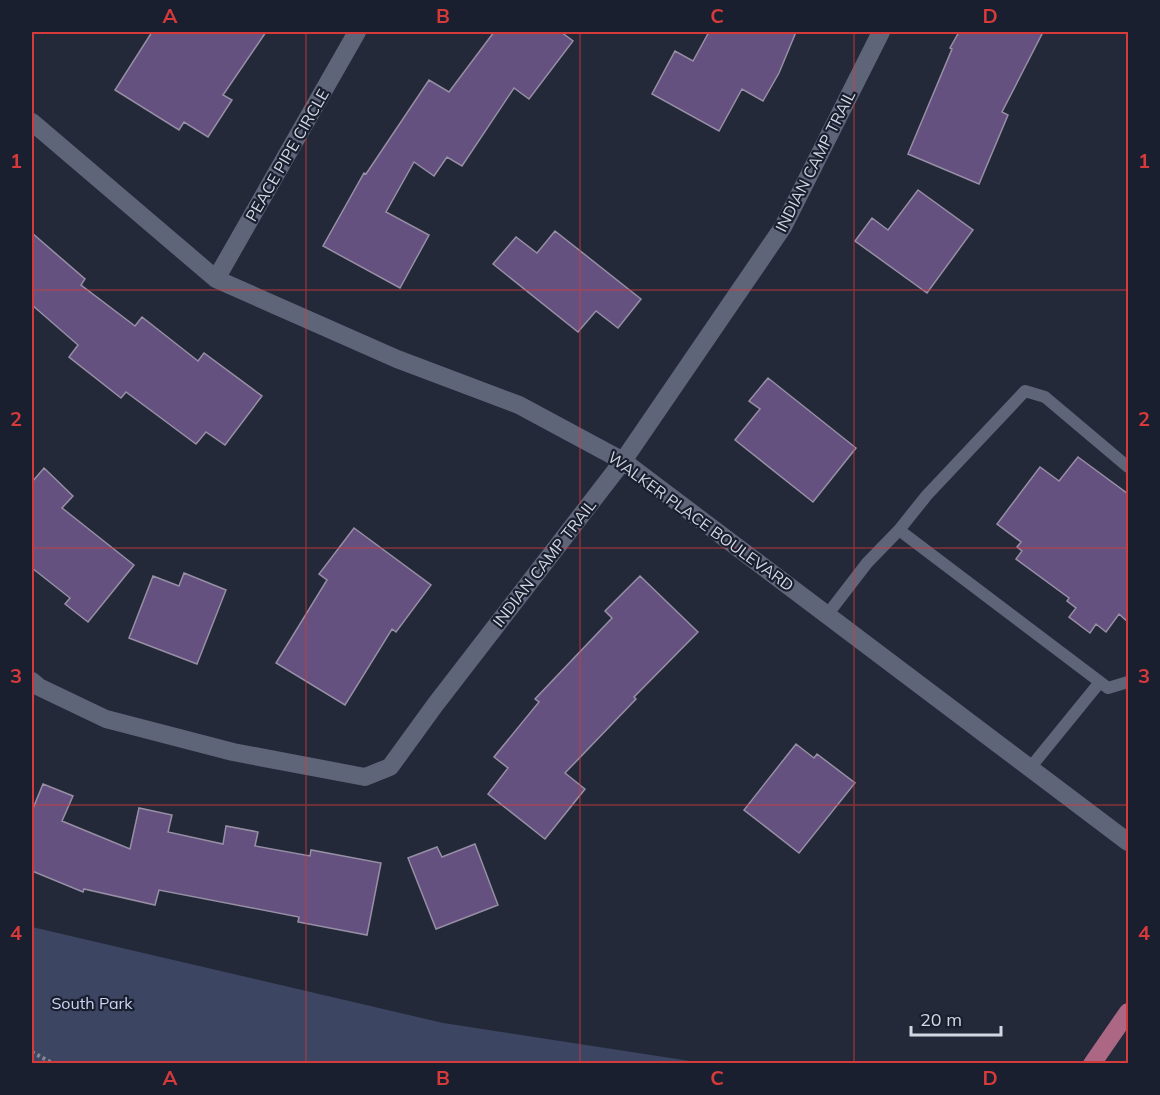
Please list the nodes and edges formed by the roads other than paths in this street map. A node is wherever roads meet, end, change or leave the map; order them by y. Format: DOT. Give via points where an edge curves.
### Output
graph roads {
  1 [pos="357,32"];
  2 [pos="881,32"];
  3 [pos="32,122"];
  4 [pos="216,279"];
  5 [pos="623,461"];
  6 [pos="1128,467"];
  7 [pos="899,530"];
  8 [pos="828,615"];
  9 [pos="32,681"];
  10 [pos="1100,682"];
  11 [pos="1128,682"];
  12 [pos="1030,768"];
  13 [pos="1128,842"];
  14 [pos="1128,1012"];
  15 [pos="1092,1064"];
  1 -- 4 [label="street, PEACE PIPE CIRCLE"];
  2 -- 5 [label="street, INDIAN CAMP TRAIL" via="783,227"];
  3 -- 4 [label="street, WALKER PLACE BOULEVARD"];
  4 -- 5 [label="street, WALKER PLACE BOULEVARD" via="397,358 519,405"];
  5 -- 8 [label="street, WALKER PLACE BOULEVARD"];
  5 -- 9 [label="street, INDIAN CAMP TRAIL" via="390,767 364,777 233,752 106,719"];
  6 -- 7 [label="lane" via="1045,397 1024,391"];
  7 -- 8 [label="lane" via="867,563"];
  7 -- 10 [label="lane"];
  8 -- 12 [label="street, WALKER PLACE BOULEVARD"];
  10 -- 11 [label="lane" via="1108,688"];
  10 -- 12 [label="lane"];
  12 -- 13 [label="street, WALKER PLACE BOULEVARD"];
  14 -- 15 [label="main road"];
}
